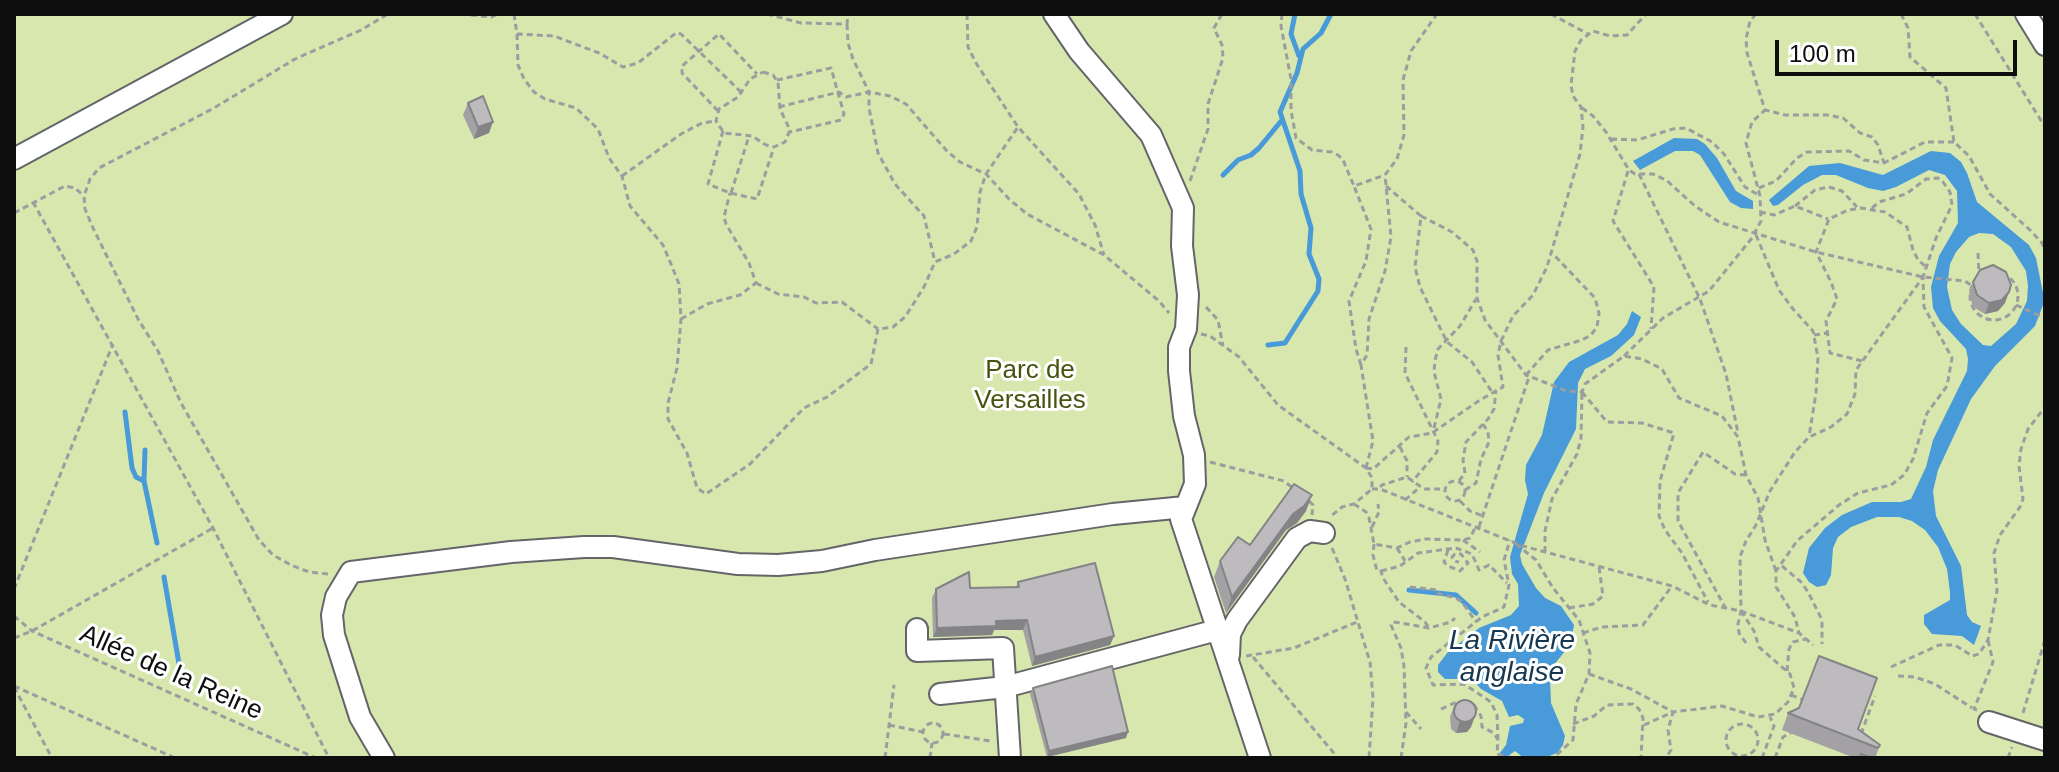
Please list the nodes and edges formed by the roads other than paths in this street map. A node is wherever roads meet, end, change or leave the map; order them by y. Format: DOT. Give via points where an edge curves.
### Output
graph roads {
  1 [pos="282,14"];
  2 [pos="1054,14"];
  3 [pos="2026,14"];
  4 [pos="2045,45"];
  5 [pos="14,159"];
  6 [pos="1185,507"];
  7 [pos="1317,532"];
  8 [pos="917,629"];
  9 [pos="1217,630"];
  10 [pos="1228,664"];
  11 [pos="1005,687"];
  12 [pos="940,694"];
  13 [pos="1978,715"];
  14 [pos="2042,742"];
  15 [pos="1009,751"];
  16 [pos="384,758"];
  17 [pos="1260,758"];
  1 -- 5 [label="street"];
  2 -- 6 [label="street" via="1151,135 1183,208 1188,295 1179,371 1195,484"];
  3 -- 4 [label="street"];
  6 -- 9 [label="street" via="1181,519"];
  6 -- 16 [label="street" via="778,565 584,547 351,572 336,597 334,635 360,717"];
  7 -- 10 [label="street" via="1297,538 1237,620 1230,634"];
  8 -- 11 [label="street" via="917,651 1003,648"];
  9 -- 10 [label="street"];
  9 -- 11 [label="street"];
  10 -- 17 [label="street"];
  11 -- 12 [label="street"];
  11 -- 15 [label="street"];
  13 -- 14 [label="street"];
}
